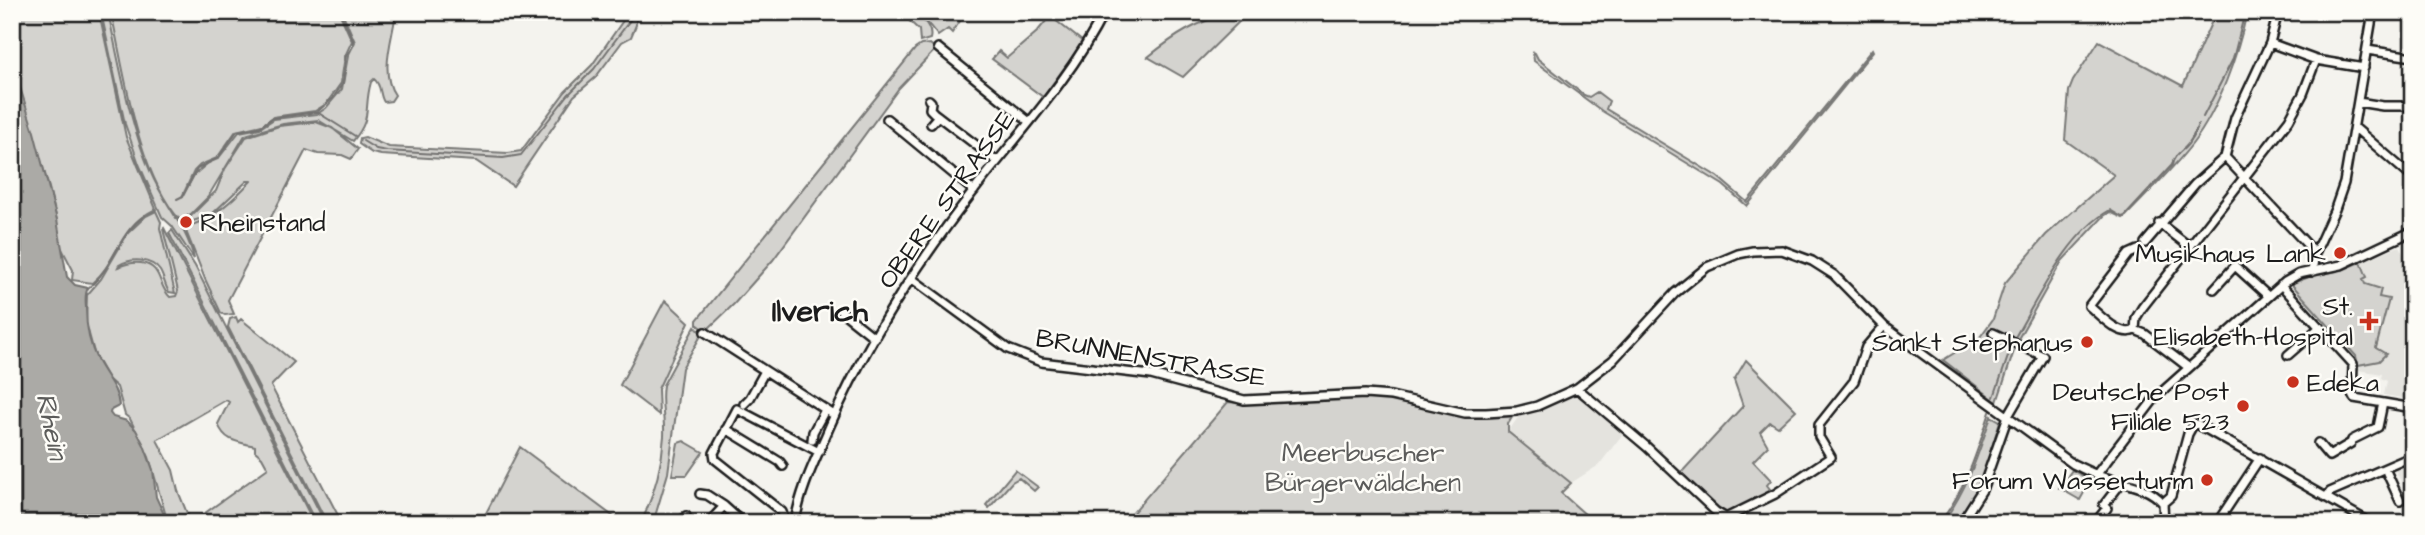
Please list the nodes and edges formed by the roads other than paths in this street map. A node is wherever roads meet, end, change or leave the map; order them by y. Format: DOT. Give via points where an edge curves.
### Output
graph roads {
  1 [pos="2278,12"];
  2 [pos="2373,12"];
  3 [pos="1101,13"];
  4 [pos="2270,43"];
  5 [pos="938,48"];
  6 [pos="2367,50"];
  7 [pos="2413,57"];
  8 [pos="2316,60"];
  9 [pos="2364,68"];
  10 [pos="929,100"];
  11 [pos="2358,102"];
  12 [pos="2413,106"];
  13 [pos="938,116"];
  14 [pos="887,119"];
  15 [pos="1028,121"];
  16 [pos="932,124"];
  17 [pos="2354,127"];
  18 [pos="2225,157"];
  19 [pos="997,161"];
  20 [pos="2412,176"];
  21 [pos="2245,178"];
  22 [pos="974,191"];
  23 [pos="2160,223"];
  24 [pos="2413,231"];
  25 [pos="2145,243"];
  26 [pos="2190,247"];
  27 [pos="2138,250"];
  28 [pos="2315,253"];
  29 [pos="2312,272"];
  30 [pos="911,278"];
  31 [pos="2281,285"];
  32 [pos="2214,289"];
  33 [pos="2268,296"];
  34 [pos="841,311"];
  35 [pos="1884,326"];
  36 [pos="2320,327"];
  37 [pos="2137,331"];
  38 [pos="705,332"];
  39 [pos="1993,333"];
  40 [pos="876,338"];
  41 [pos="2288,355"];
  42 [pos="2188,367"];
  43 [pos="765,371"];
  44 [pos="1577,388"];
  45 [pos="2383,402"];
  46 [pos="744,404"];
  47 [pos="2413,408"];
  48 [pos="825,410"];
  49 [pos="834,415"];
  50 [pos="2007,416"];
  51 [pos="726,429"];
  52 [pos="812,440"];
  53 [pos="2318,443"];
  54 [pos="819,452"];
  55 [pos="2413,456"];
  56 [pos="2260,458"];
  57 [pos="783,466"];
  58 [pos="2387,473"];
  59 [pos="2096,475"];
  60 [pos="2121,483"];
  61 [pos="700,494"];
  62 [pos="2327,496"];
  63 [pos="2400,501"];
  64 [pos="2163,503"];
  65 [pos="724,506"];
  66 [pos="712,519"];
  67 [pos="743,523"];
  68 [pos="786,523"];
  69 [pos="795,523"];
  70 [pos="1961,523"];
  71 [pos="2095,523"];
  72 [pos="2164,523"];
  73 [pos="2219,523"];
  74 [pos="2371,523"];
  1 -- 4 [label="street"];
  2 -- 6 [label="street"];
  3 -- 15 [label="street, OBERE STRASSE" via="1076,59"];
  4 -- 8 [label="street"];
  4 -- 18 [label="street" via="2243,99"];
  5 -- 15 [label="street"];
  6 -- 7 [label="street"];
  6 -- 9 [label="street"];
  8 -- 9 [label="street"];
  8 -- 21 [label="street" via="2293,114"];
  9 -- 11 [label="street"];
  10 -- 13 [label="street" via="930,109"];
  11 -- 12 [label="street"];
  11 -- 17 [label="street"];
  13 -- 16 [label="street"];
  13 -- 19 [label="street"];
  14 -- 22 [label="street"];
  15 -- 19 [label="street, OBERE STRASSE"];
  17 -- 20 [label="street"];
  17 -- 28 [label="street" via="2340,196"];
  18 -- 21 [label="street"];
  18 -- 23 [label="street"];
  19 -- 22 [label="street, OBERE STRASSE"];
  21 -- 26 [label="street"];
  21 -- 28 [label="street"];
  22 -- 30 [label="street, OBERE STRASSE"];
  23 -- 25 [label="street"];
  23 -- 26 [label="street"];
  24 -- 29 [label="street" via="2340,266"];
  26 -- 37 [label="street" via="2142,308 2136,318"];
  27 -- 37 [label="street" via="2129,254 2089,306 2122,332"];
  28 -- 29 [label="street"];
  29 -- 31 [label="street"];
  30 -- 40 [label="street, OBERE STRASSE"];
  30 -- 44 [label="street, BRUNNENSTRASSE" via="1016,354 1050,364 1152,375 1244,400 1365,394 1486,414 1536,406"];
  31 -- 33 [label="street"];
  31 -- 36 [label="street"];
  32 -- 33 [label="street" via="2235,266"];
  33 -- 42 [label="street"];
  34 -- 40 [label="street"];
  35 -- 44 [label="street, BRUNNENSTRASSE" via="1834,275 1812,261 1782,250 1753,251 1722,260 1695,276 1614,360"];
  35 -- 44 [label="street" via="1866,347 1854,381 1819,425 1819,437 1831,457 1726,518"];
  35 -- 50 [label="street, BRUNNENSTRASSE"];
  36 -- 41 [label="street"];
  36 -- 45 [label="street" via="2353,364 2352,397"];
  37 -- 42 [label="street"];
  38 -- 43 [label="street"];
  39 -- 50 [label="street" via="2043,356"];
  40 -- 49 [label="street, OBERE STRASSE"];
  42 -- 59 [label="street" via="2147,407"];
  43 -- 46 [label="street"];
  43 -- 48 [label="street"];
  45 -- 47 [label="street"];
  45 -- 53 [label="street" via="2378,427 2329,456"];
  48 -- 49 [label="street"];
  48 -- 52 [label="street"];
  49 -- 54 [label="street, OBERE STRASSE"];
  50 -- 59 [label="street, BRUNNENSTRASSE" via="2073,464"];
  50 -- 70 [label="street" via="1982,490"];
  51 -- 54 [label="street" via="737,409"];
  51 -- 57 [label="street"];
  51 -- 68 [label="street" via="715,459 782,512"];
  54 -- 69 [label="street, OBERE STRASSE"];
  55 -- 62 [label="street"];
  56 -- 62 [label="street"];
  56 -- 64 [label="street" via="2200,424 2193,425 2171,496"];
  56 -- 73 [label="street"];
  58 -- 63 [label="street"];
  59 -- 60 [label="street, BRUNNENSTRASSE"];
  60 -- 64 [label="street, BRUNNENSTRASSE" via="2147,491"];
  60 -- 71 [label="street"];
  61 -- 65 [label="street"];
  62 -- 74 [label="street"];
  64 -- 72 [label="street"];
  65 -- 66 [label="street"];
  65 -- 67 [label="street"];
}
